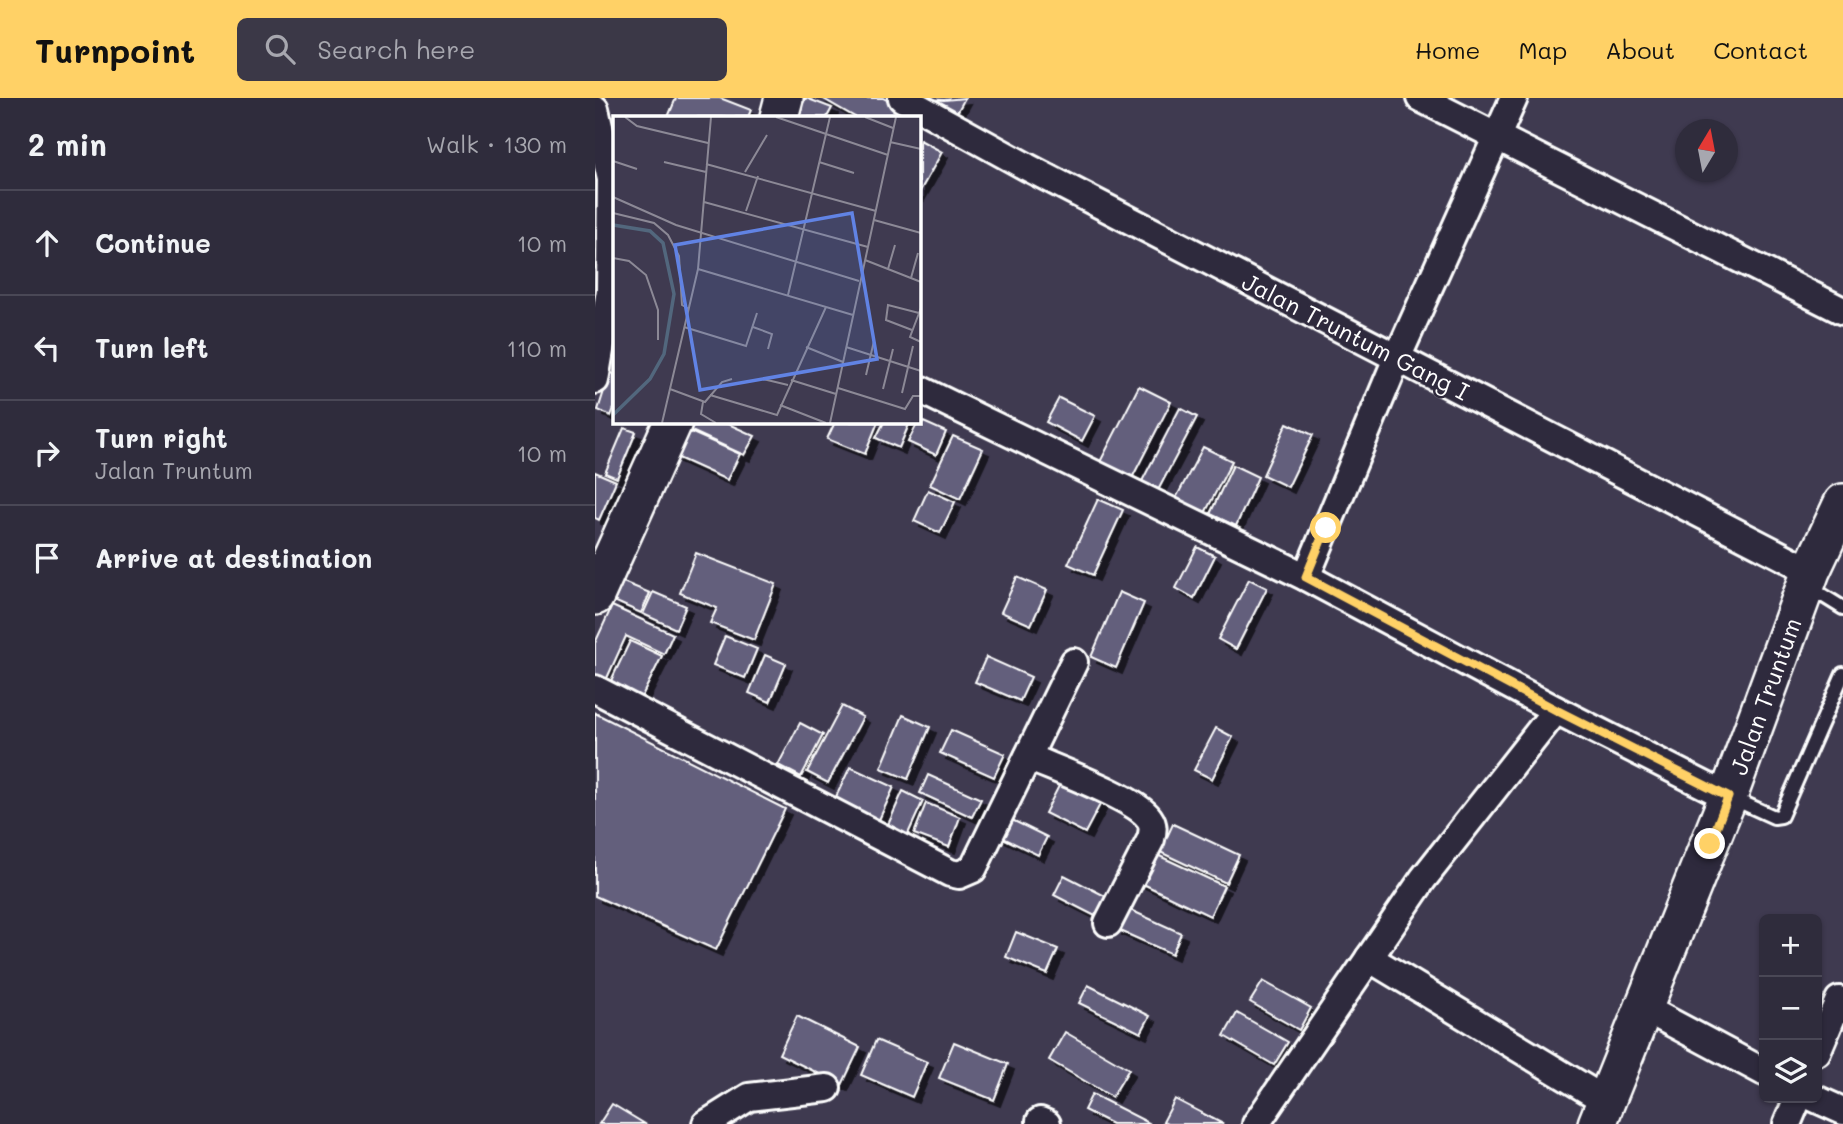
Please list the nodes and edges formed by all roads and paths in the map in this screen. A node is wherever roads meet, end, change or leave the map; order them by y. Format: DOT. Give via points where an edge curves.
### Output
graph roads {
  1 [pos="784,98"];
  2 [pos="902,98"];
  3 [pos="1420,98"];
  4 [pos="1514,98"];
  5 [pos="595,109"];
  6 [pos="779,116"];
  7 [pos="1497,136"];
  8 [pos="1843,311"];
  9 [pos="1398,356"];
  10 [pos="595,380"];
  11 [pos="921,390"];
  12 [pos="672,424"];
  13 [pos="1843,503"];
  14 [pos="604,551"];
  15 [pos="1306,577"];
  16 [pos="1809,578"];
  17 [pos="595,596"];
  18 [pos="1843,608"];
  19 [pos="1074,662"];
  20 [pos="1843,674"];
  21 [pos="595,689"];
  22 [pos="1556,710"];
  23 [pos="1028,757"];
  24 [pos="1728,797"];
  25 [pos="1108,923"];
  26 [pos="1369,958"];
  27 [pos="1839,1000"];
  28 [pos="1644,1008"];
  29 [pos="1822,1040"];
  30 [pos="1759,1069"];
  31 [pos="827,1088"];
  32 [pos="1822,1102"];
  33 [pos="1796,1103"];
  34 [pos="1843,1111"];
  35 [pos="1602,1113"];
  36 [pos="706,1124"];
  37 [pos="1256,1124"];
  38 [pos="1787,1124"];
  1 -- 6 [label="street"];
  2 -- 9 [label="street, Jalan Truntum Gang I" via="1027,167"];
  3 -- 7 [label="street"];
  4 -- 7 [label="street"];
  5 -- 10 [label="street" via="611,179 610,292"];
  7 -- 8 [label="street"];
  7 -- 9 [label="street"];
  9 -- 15 [label="street"];
  9 -- 16 [label="street, Jalan Truntum Gang I"];
  11 -- 15 [label="street"];
  12 -- 14 [label="street"];
  13 -- 16 [label="street, Jalan Truntum"];
  14 -- 17 [label="street"];
  15 -- 22 [label="street"];
  16 -- 18 [label="lane"];
  16 -- 24 [label="street, Jalan Truntum"];
  19 -- 23 [label="street"];
  20 -- 24 [label="lane" via="1781,816"];
  21 -- 23 [label="street" via="959,875 973,869"];
  22 -- 24 [label="street"];
  22 -- 26 [label="street" via="1423,879"];
  23 -- 25 [label="street" via="1126,802 1153,824 1151,839"];
  24 -- 28 [label="street, Jalan Truntum"];
  26 -- 35 [label="street"];
  26 -- 37 [label="street"];
  27 -- 29 [label="street"];
  28 -- 30 [label="street"];
  28 -- 35 [label="street, Jalan Truntum"];
  31 -- 36 [label="street" via="749,1097"];
  32 -- 34 [label="street"];
  33 -- 38 [label="street"];
}
